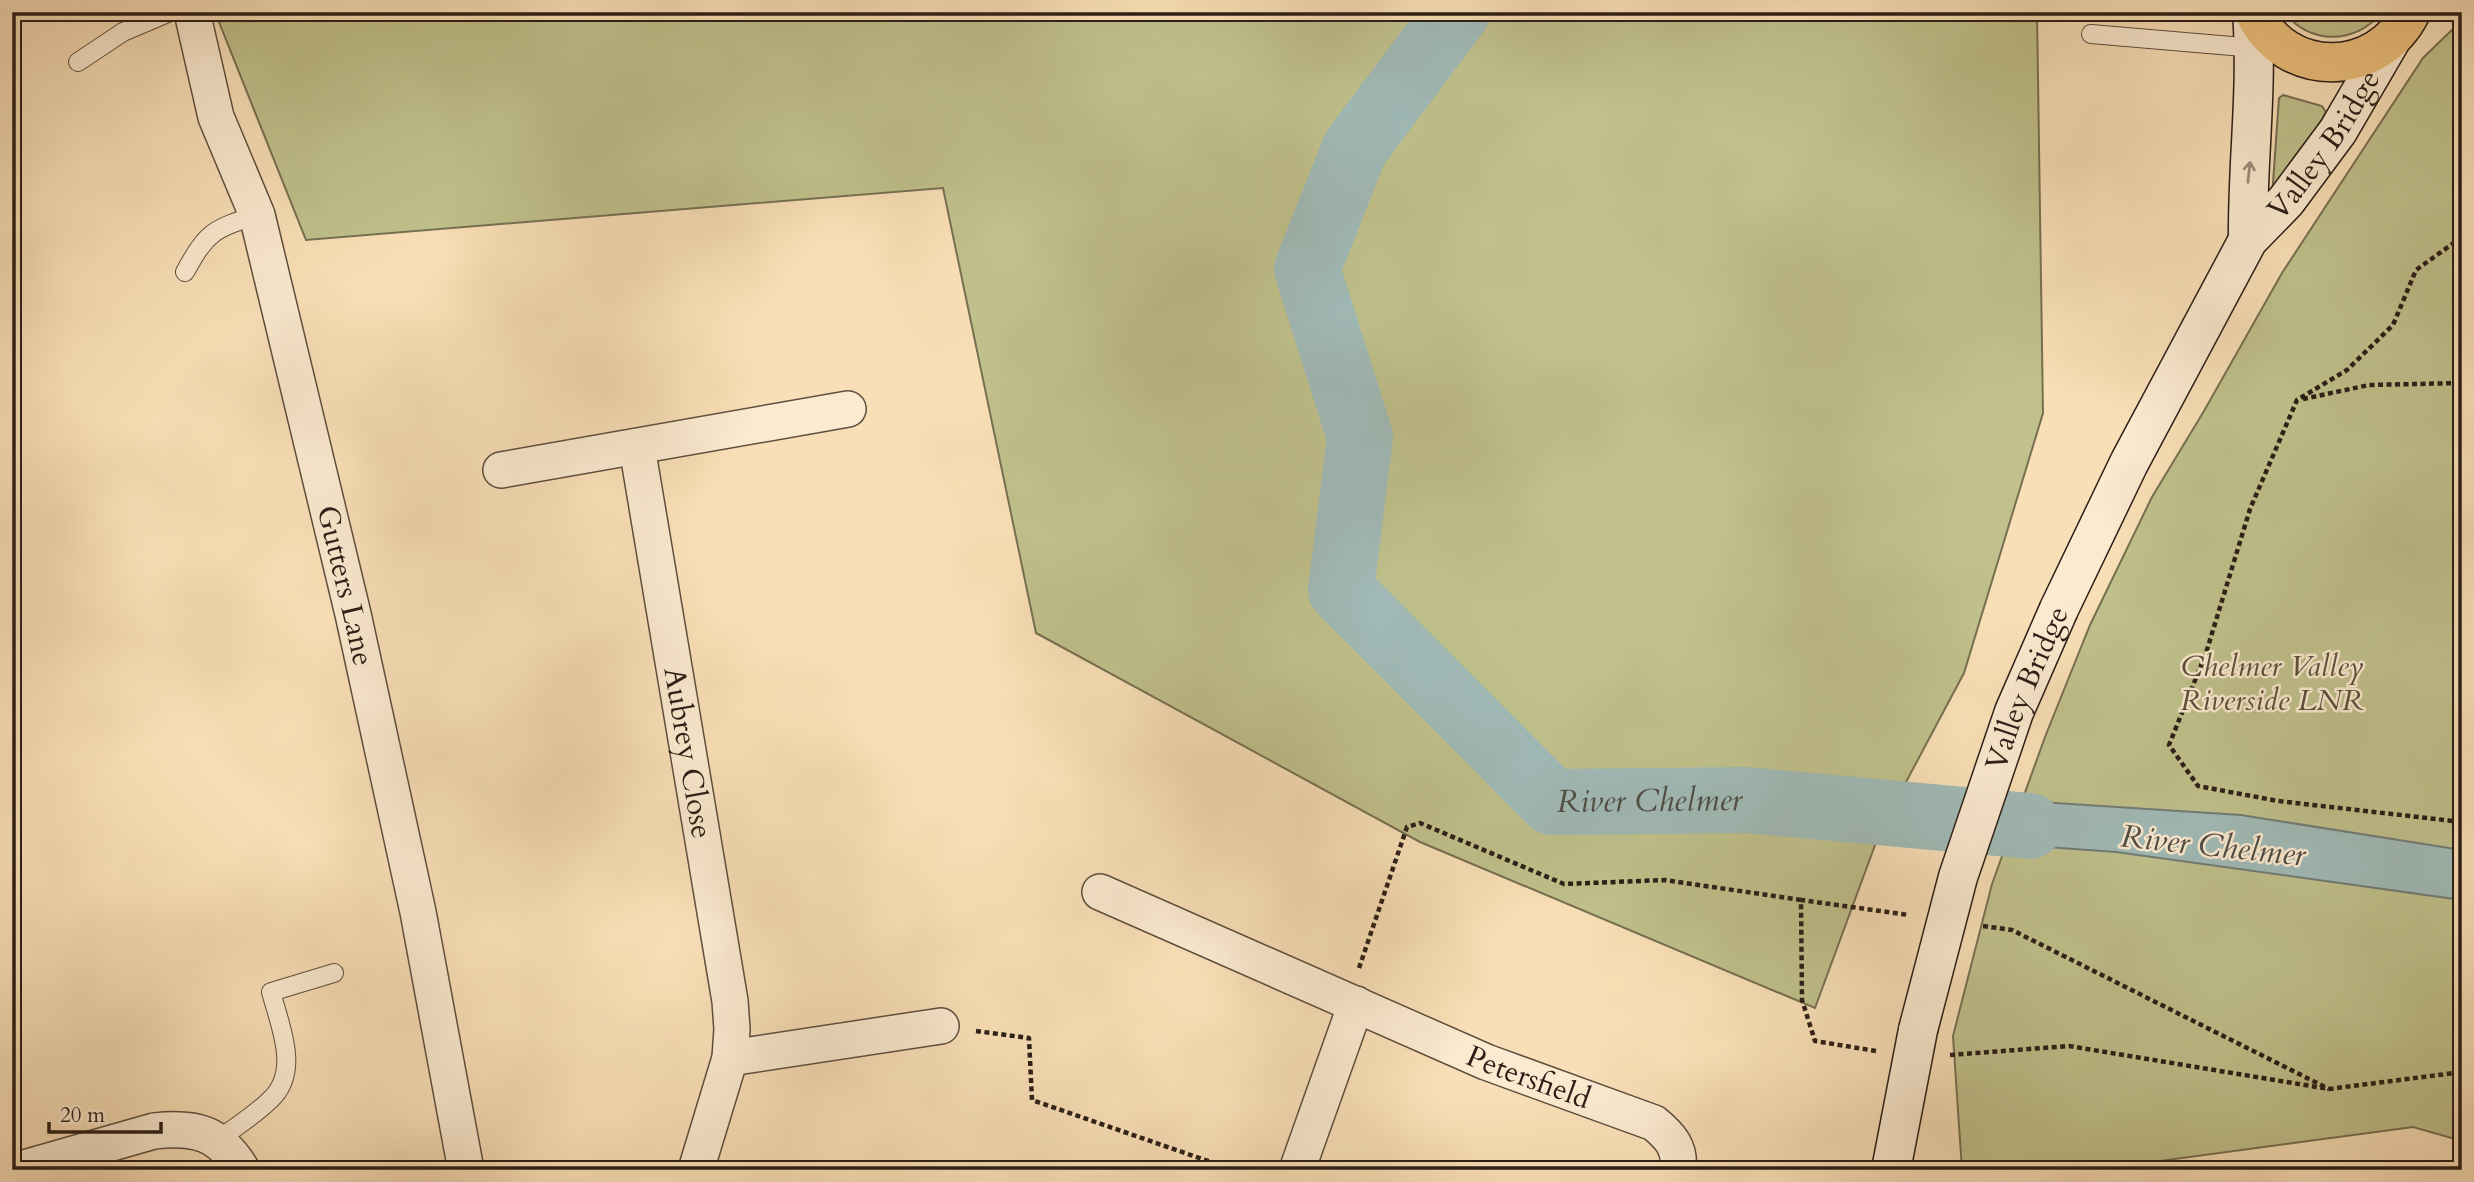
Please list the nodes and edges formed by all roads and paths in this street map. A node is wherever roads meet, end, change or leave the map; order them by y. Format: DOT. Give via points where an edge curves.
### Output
graph roads {
  1 [pos="170,12"];
  2 [pos="192,12"];
  3 [pos="2254,24"];
  4 [pos="2406,24"];
  5 [pos="2091,34"];
  6 [pos="78,62"];
  7 [pos="257,215"];
  8 [pos="2462,237"];
  9 [pos="2248,240"];
  10 [pos="185,272"];
  11 [pos="2462,383"];
  12 [pos="2297,400"];
  13 [pos="848,409"];
  14 [pos="637,447"];
  15 [pos="501,470"];
  16 [pos="2462,822"];
  17 [pos="1100,892"];
  18 [pos="1801,900"];
  19 [pos="1910,916"];
  20 [pos="1973,925"];
  21 [pos="334,974"];
  22 [pos="1356,1004"];
  23 [pos="941,1026"];
  24 [pos="1915,1044"];
  25 [pos="730,1058"];
  26 [pos="2462,1072"];
  27 [pos="2329,1089"];
  28 [pos="218,1140"];
  29 [pos="17,1170"];
  30 [pos="242,1170"];
  31 [pos="466,1170"];
  32 [pos="696,1170"];
  33 [pos="1234,1170"];
  34 [pos="1297,1170"];
  35 [pos="1678,1170"];
  36 [pos="1891,1170"];
  1 -- 6 [label="lane" via="122,32"];
  2 -- 7 [label="street, Gutters Lane" via="216,117"];
  3 -- 4 [label="main road" via="2300,56 2338,63 2375,51"];
  3 -- 5 [label="lane"];
  9 -- 3 [label="street, Valley Bridge, one-way"];
  4 -- 9 [label="street, Valley Bridge" via="2339,131 2286,201"];
  7 -- 10 [label="lane" via="222,226 201,243"];
  7 -- 31 [label="street, Gutters Lane" via="415,898"];
  8 -- 12 [label="path" via="2416,270 2393,324 2347,370"];
  9 -- 24 [label="street, Valley Bridge, bridge" via="2129,463 2014,712 1962,864"];
  11 -- 12 [label="path" via="2369,385"];
  12 -- 16 [label="path" via="2250,509 2206,653 2169,746 2199,786 2278,802"];
  13 -- 14 [label="street"];
  14 -- 15 [label="street"];
  14 -- 25 [label="street, Aubrey Close" via="730,1001"];
  17 -- 22 [label="street, Petersfield"];
  18 -- 19 [label="path"];
  18 -- 22 [label="path" via="1665,880 1564,884 1420,823 1407,827 1357,976"];
  18 -- 24 [label="path" via="1802,1000 1815,1041"];
  20 -- 27 [label="path" via="2012,930"];
  21 -- 28 [label="lane" via="271,992 285,1045 282,1086 271,1100"];
  22 -- 34 [label="street"];
  22 -- 35 [label="street, Petersfield" via="1486,1062 1654,1123 1676,1146"];
  23 -- 25 [label="street"];
  23 -- 33 [label="path" via="1029,1038 1032,1100"];
  24 -- 27 [label="path" via="2069,1046"];
  24 -- 36 [label="street, Valley Bridge"];
  25 -- 32 [label="street, Aubrey Close"];
  26 -- 27 [label="path"];
  28 -- 29 [label="street" via="200,1132 154,1132"];
  28 -- 30 [label="street"];
}
